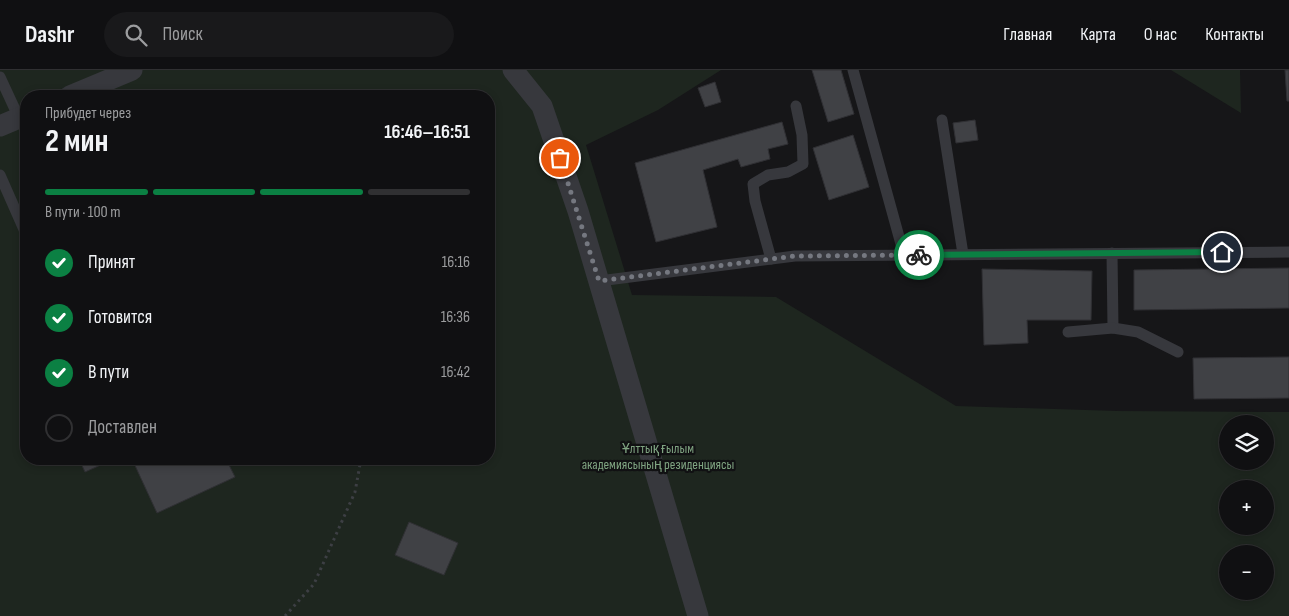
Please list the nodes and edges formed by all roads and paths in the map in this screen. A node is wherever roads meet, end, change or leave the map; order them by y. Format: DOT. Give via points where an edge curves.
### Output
graph roads {
  1 [pos="132,70"];
  2 [pos="513,70"];
  3 [pos="853,70"];
  4 [pos="0,77"];
  5 [pos="84,90"];
  6 [pos="796,106"];
  7 [pos="15,120"];
  8 [pos="942,120"];
  9 [pos="0,175"];
  10 [pos="20,220"];
  11 [pos="1289,252"];
  12 [pos="1112,253"];
  13 [pos="963,254"];
  14 [pos="904,255"];
  15 [pos="771,259"];
  16 [pos="599,281"];
  17 [pos="1113,328"];
  18 [pos="1068,332"];
  19 [pos="1178,352"];
  20 [pos="361,465"];
  21 [pos="285,616"];
  22 [pos="698,616"];
  1 -- 5 [label="street"];
  2 -- 16 [label="street" via="542,106"];
  3 -- 14 [label="lane"];
  4 -- 7 [label="lane"];
  6 -- 15 [label="lane" via="803,164 788,172 768,175 753,184"];
  8 -- 13 [label="lane"];
  9 -- 10 [label="lane"];
  11 -- 12 [label="lane"];
  12 -- 13 [label="lane"];
  12 -- 17 [label="lane"];
  13 -- 14 [label="lane"];
  14 -- 15 [label="lane"];
  15 -- 16 [label="lane"];
  16 -- 22 [label="street"];
  17 -- 18 [label="lane"];
  17 -- 19 [label="lane" via="1138,332"];
  20 -- 21 [label="path" via="355,492 314,584"];
}
